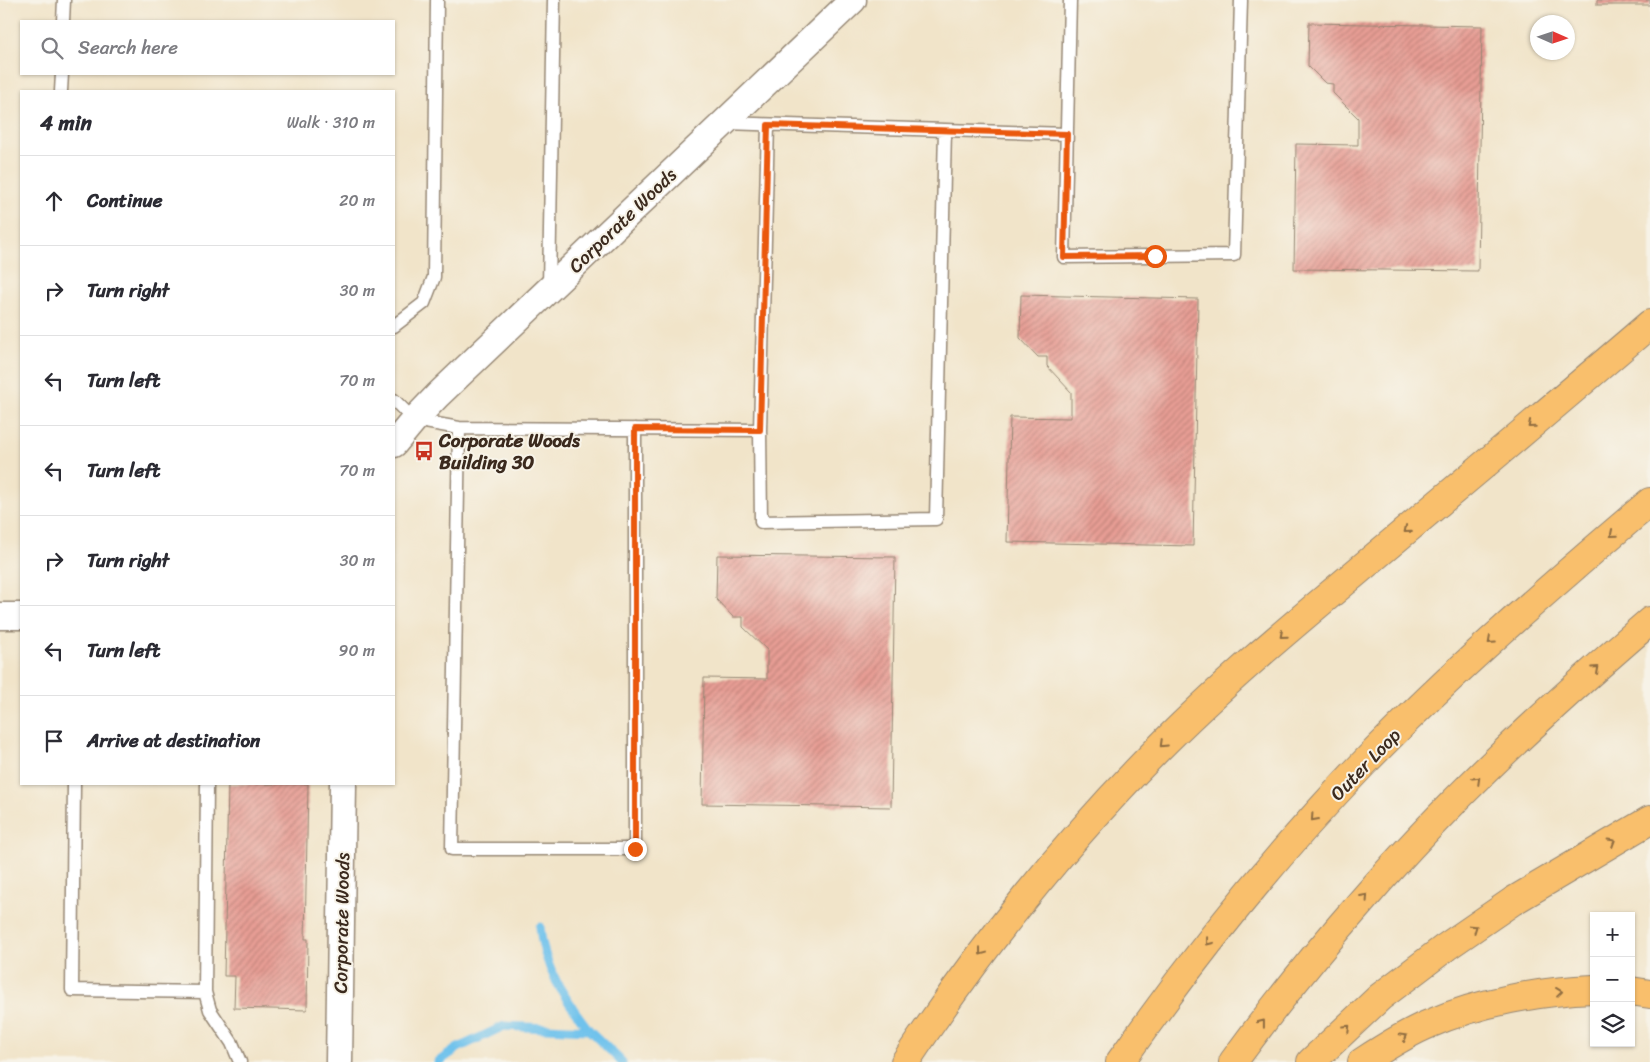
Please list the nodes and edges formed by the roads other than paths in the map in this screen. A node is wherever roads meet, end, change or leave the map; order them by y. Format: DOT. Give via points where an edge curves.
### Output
graph roads {
  1 [pos="64,0"];
  2 [pos="437,0"];
  3 [pos="554,0"];
  4 [pos="854,0"];
  5 [pos="1070,0"];
  6 [pos="1241,0"];
  7 [pos="64,20"];
  8 [pos="62,75"];
  9 [pos="61,90"];
  10 [pos="724,123"];
  11 [pos="768,125"];
  12 [pos="945,130"];
  13 [pos="1067,134"];
  14 [pos="549,289"];
  15 [pos="1650,324"];
  16 [pos="395,325"];
  17 [pos="1650,335"];
  18 [pos="1569,394"];
  19 [pos="395,401"];
  20 [pos="414,420"];
  21 [pos="459,428"];
  22 [pos="635,429"];
  23 [pos="760,430"];
  24 [pos="395,443"];
  25 [pos="1650,502"];
  26 [pos="0,616"];
  27 [pos="20,616"];
  28 [pos="1650,621"];
  29 [pos="74,785"];
  30 [pos="207,785"];
  31 [pos="343,785"];
  32 [pos="1650,820"];
  33 [pos="1590,989"];
  34 [pos="206,992"];
  35 [pos="1635,992"];
  36 [pos="1650,994"];
  37 [pos="240,1062"];
  38 [pos="339,1062"];
  39 [pos="905,1062"];
  40 [pos="1120,1062"];
  41 [pos="1233,1062"];
  42 [pos="1311,1062"];
  43 [pos="1362,1062"];
  1 -- 7 [label="lane"];
  2 -- 16 [label="lane" via="434,277 424,304"];
  3 -- 14 [label="lane"];
  4 -- 10 [label="street, Corporate Woods"];
  5 -- 13 [label="lane"];
  6 -- 13 [label="lane" via="1234,255 1064,257"];
  8 -- 9 [label="lane"];
  10 -- 11 [label="lane"];
  10 -- 14 [label="street, Corporate Woods"];
  11 -- 12 [label="lane"];
  11 -- 23 [label="lane"];
  12 -- 13 [label="lane"];
  12 -- 23 [label="lane" via="936,519 761,522"];
  14 -- 20 [label="street, Corporate Woods"];
  15 -- 18 [label="highway"];
  17 -- 18 [label="highway"];
  18 -- 39 [label="highway, one-way" via="1282,635 1158,749 1076,837 1012,913 946,1000"];
  19 -- 20 [label="lane"];
  20 -- 21 [label="lane"];
  20 -- 24 [label="street, Corporate Woods"];
  21 -- 22 [label="lane"];
  21 -- 22 [label="lane" via="452,849 635,849"];
  22 -- 23 [label="lane"];
  25 -- 40 [label="highway, Outer Loop, one-way" via="1509,625 1364,764 1253,887"];
  26 -- 27 [label="street"];
  41 -- 28 [label="highway, one-way" via="1328,940 1413,845 1489,768"];
  29 -- 34 [label="lane" via="72,990"];
  30 -- 34 [label="lane"];
  31 -- 38 [label="street, Corporate Woods"];
  42 -- 32 [label="highway, one-way" via="1380,997 1461,937 1513,901"];
  43 -- 33 [label="highway, one-way" via="1428,1024 1463,1012 1536,995"];
  34 -- 37 [label="lane" via="210,1010 232,1043"];
  35 -- 36 [label="highway"];
}
